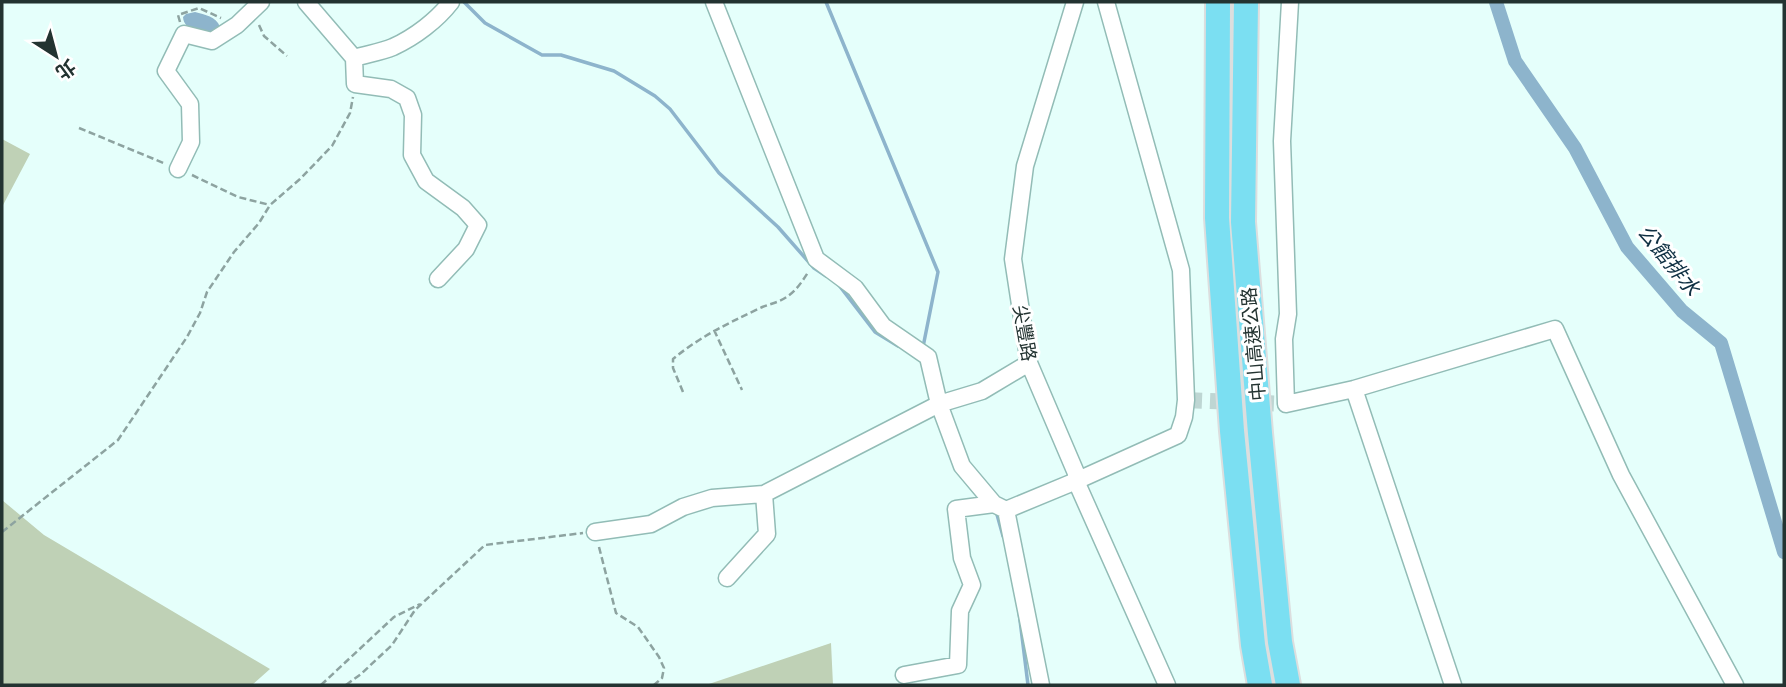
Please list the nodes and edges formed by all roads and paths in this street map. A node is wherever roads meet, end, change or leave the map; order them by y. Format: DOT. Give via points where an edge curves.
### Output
graph roads {
  1 [pos="306,2"];
  2 [pos="451,2"];
  3 [pos="714,2"];
  4 [pos="1075,2"];
  5 [pos="1106,2"];
  6 [pos="1218,2"];
  7 [pos="1246,2"];
  8 [pos="1290,2"];
  9 [pos="257,5"];
  10 [pos="237,25"];
  11 [pos="184,34"];
  12 [pos="287,56"];
  13 [pos="354,58"];
  14 [pos="355,84"];
  15 [pos="178,169"];
  16 [pos="816,259"];
  17 [pos="439,279"];
  18 [pos="714,330"];
  19 [pos="1029,363"];
  20 [pos="1354,389"];
  21 [pos="742,390"];
  22 [pos="683,392"];
  23 [pos="934,407"];
  24 [pos="1076,481"];
  25 [pos="764,494"];
  26 [pos="1000,507"];
  27 [pos="2,532"];
  28 [pos="595,532"];
  29 [pos="727,578"];
  30 [pos="423,603"];
  31 [pos="904,675"];
  32 [pos="321,685"];
  33 [pos="346,685"];
  34 [pos="653,685"];
  35 [pos="1041,685"];
  36 [pos="1167,685"];
  37 [pos="1260,685"];
  38 [pos="1288,685"];
  39 [pos="1452,685"];
  40 [pos="1735,685"];
  1 -- 13 [label="street"];
  2 -- 13 [label="street" via="441,15 393,47"];
  3 -- 16 [label="street"];
  4 -- 19 [label="street, 尖豐路" via="1025,166 1013,259"];
  5 -- 24 [label="street" via="1181,270 1186,400 1178,435"];
  6 -- 37 [label="highway, 中山高速公路" via="1217,218 1235,458"];
  7 -- 38 [label="highway, 中山高速公路" via="1243,222 1276,603"];
  8 -- 20 [label="street" via="1282,141 1286,404"];
  9 -- 10 [label="street"];
  9 -- 12 [label="path" via="264,36"];
  10 -- 11 [label="street" via="212,41"];
  10 -- 11 [label="path" via="199,8 178,15"];
  11 -- 15 [label="street" via="166,71 190,104 191,142"];
  13 -- 14 [label="street"];
  14 -- 17 [label="street" via="391,89 407,98 413,115 412,155 426,181 478,225 466,249"];
  14 -- 27 [label="path" via="350,113 332,146 270,205 234,252 207,292 187,337 118,440"];
  16 -- 18 [label="path" via="788,296"];
  16 -- 23 [label="street" via="855,288 883,326 922,352"];
  18 -- 21 [label="path"];
  18 -- 22 [label="path" via="673,359"];
  19 -- 23 [label="street" via="982,391"];
  19 -- 24 [label="street, 尖豐路"];
  20 -- 39 [label="street"];
  20 -- 40 [label="street" via="1555,329 1621,475"];
  23 -- 25 [label="street"];
  23 -- 26 [label="street" via="962,466"];
  24 -- 26 [label="street"];
  24 -- 36 [label="street, 尖豐路"];
  25 -- 28 [label="street" via="712,498 651,524"];
  25 -- 29 [label="street" via="767,534"];
  26 -- 31 [label="street" via="956,509 962,558 972,584 960,611 958,665"];
  26 -- 35 [label="street"];
  28 -- 30 [label="path" via="485,545"];
  28 -- 34 [label="path" via="616,613 638,627 664,668 662,678"];
  30 -- 32 [label="path" via="394,617"];
  30 -- 33 [label="path" via="392,645"];
}
